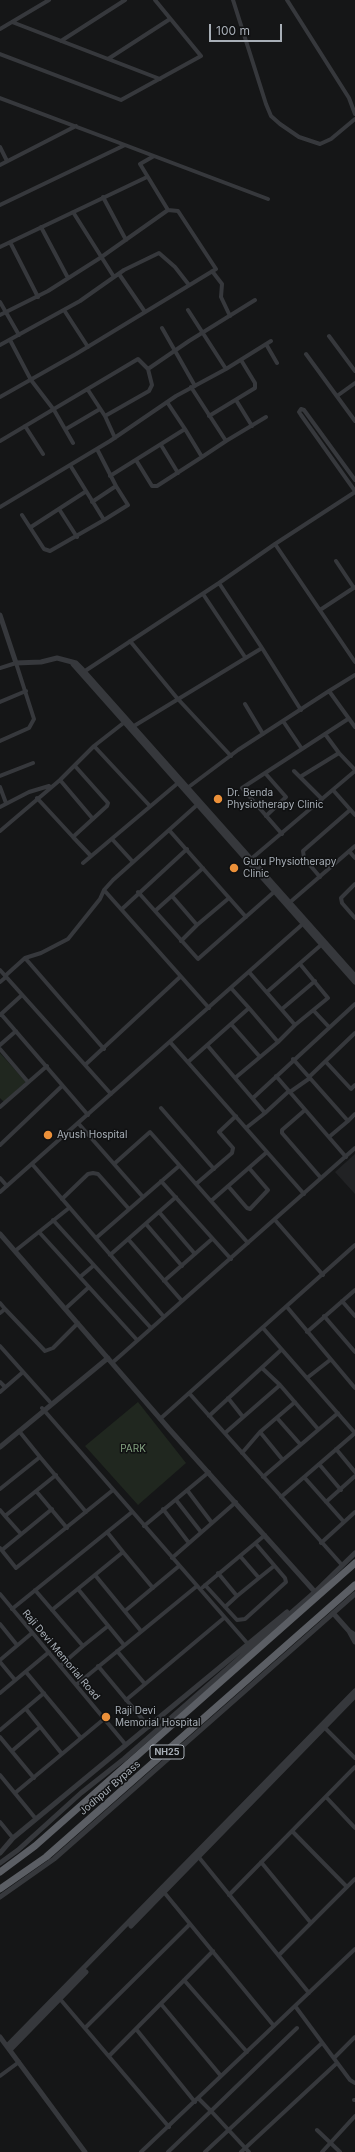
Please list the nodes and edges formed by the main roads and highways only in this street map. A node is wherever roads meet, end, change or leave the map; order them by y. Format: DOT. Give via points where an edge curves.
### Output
graph roads {
  1 [pos="355,1563"];
  2 [pos="355,1585"];
  3 [pos="0,1872"];
  4 [pos="0,1889"];
  1 -- 3 [label="highway" via="40,1841"];
  2 -- 4 [label="highway, Jodhpur Bypass / NH25" via="46,1857"];
}
